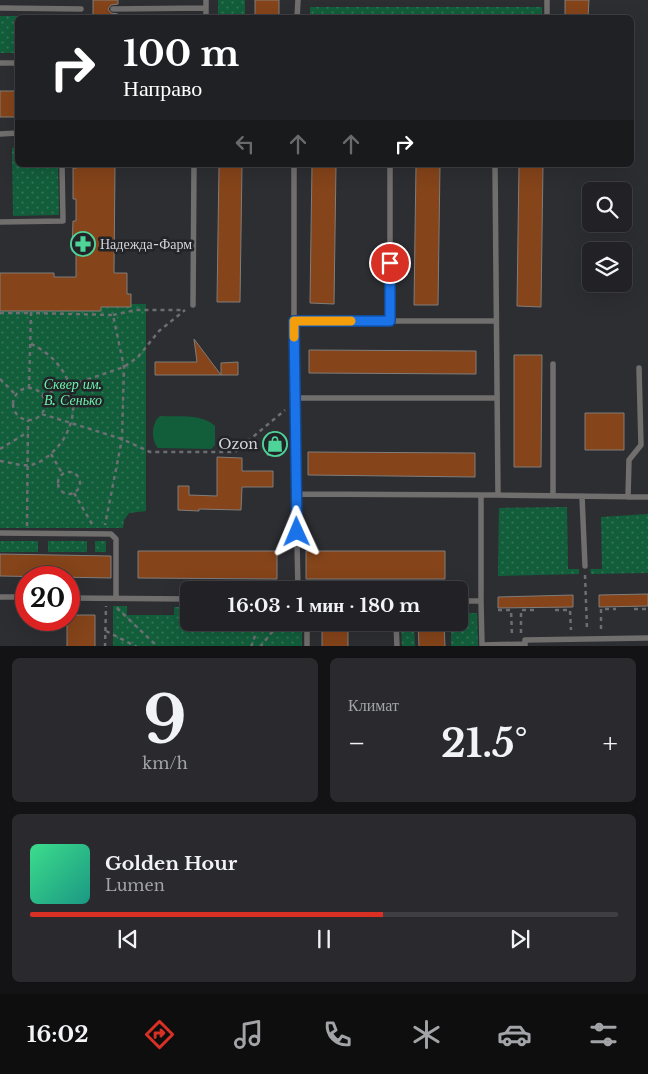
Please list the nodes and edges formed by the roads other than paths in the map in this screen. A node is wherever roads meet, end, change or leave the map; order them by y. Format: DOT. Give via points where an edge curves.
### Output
graph roads {
  1 [pos="206,0"];
  2 [pos="298,0"];
  3 [pos="547,0"];
  4 [pos="0,8"];
  5 [pos="206,8"];
  6 [pos="66,9"];
  7 [pos="81,9"];
  8 [pos="113,9"];
  9 [pos="127,9"];
  10 [pos="66,15"];
  11 [pos="127,15"];
  12 [pos="206,15"];
  13 [pos="297,15"];
  14 [pos="547,15"];
  15 [pos="0,63"];
  16 [pos="15,64"];
  17 [pos="15,133"];
  18 [pos="0,134"];
  19 [pos="62,167"];
  20 [pos="194,167"];
  21 [pos="294,167"];
  22 [pos="390,167"];
  23 [pos="495,167"];
  24 [pos="0,222"];
  25 [pos="193,305"];
  26 [pos="294,321"];
  27 [pos="390,321"];
  28 [pos="496,321"];
  29 [pos="553,364"];
  30 [pos="639,368"];
  31 [pos="496,398"];
  32 [pos="294,400"];
  33 [pos="296,494"];
  34 [pos="481,495"];
  35 [pos="498,495"];
  36 [pos="553,495"];
  37 [pos="582,496"];
  38 [pos="628,497"];
  39 [pos="648,497"];
  40 [pos="0,533"];
  41 [pos="584,566"];
  42 [pos="298,581"];
  43 [pos="0,597"];
  44 [pos="15,598"];
  45 [pos="80,598"];
  46 [pos="116,598"];
  47 [pos="180,599"];
  48 [pos="468,601"];
  49 [pos="481,601"];
  50 [pos="307,631"];
  51 [pos="396,631"];
  52 [pos="648,638"];
  53 [pos="525,645"];
  54 [pos="307,646"];
  55 [pos="397,646"];
  1 -- 5 [label="lane"];
  2 -- 13 [label="lane"];
  3 -- 14 [label="lane"];
  4 -- 6 [label="lane"];
  5 -- 9 [label="lane"];
  5 -- 12 [label="lane"];
  6 -- 7 [label="lane"];
  6 -- 10 [label="lane"];
  8 -- 9 [label="lane"];
  9 -- 11 [label="lane"];
  15 -- 16 [label="lane"];
  17 -- 18 [label="lane"];
  19 -- 24 [label="lane" via="63,221"];
  20 -- 25 [label="lane"];
  21 -- 26 [label="lane"];
  22 -- 27 [label="lane"];
  23 -- 28 [label="lane"];
  26 -- 27 [label="lane"];
  26 -- 32 [label="lane"];
  27 -- 28 [label="lane"];
  28 -- 31 [label="lane"];
  29 -- 36 [label="lane"];
  30 -- 38 [label="lane" via="641,445 629,460"];
  31 -- 32 [label="lane"];
  31 -- 35 [label="lane"];
  32 -- 33 [label="lane"];
  33 -- 34 [label="lane"];
  33 -- 42 [label="lane"];
  34 -- 35 [label="lane"];
  34 -- 49 [label="lane"];
  35 -- 36 [label="lane"];
  36 -- 37 [label="lane"];
  37 -- 38 [label="lane"];
  37 -- 41 [label="lane"];
  38 -- 39 [label="lane"];
  40 -- 46 [label="lane" via="111,534 116,539"];
  43 -- 44 [label="lane"];
  45 -- 46 [label="lane"];
  46 -- 47 [label="lane"];
  48 -- 49 [label="lane"];
  49 -- 53 [label="lane" via="482,645"];
  50 -- 54 [label="lane"];
  51 -- 55 [label="lane"];
  52 -- 53 [label="lane" via="525,640"];
}
